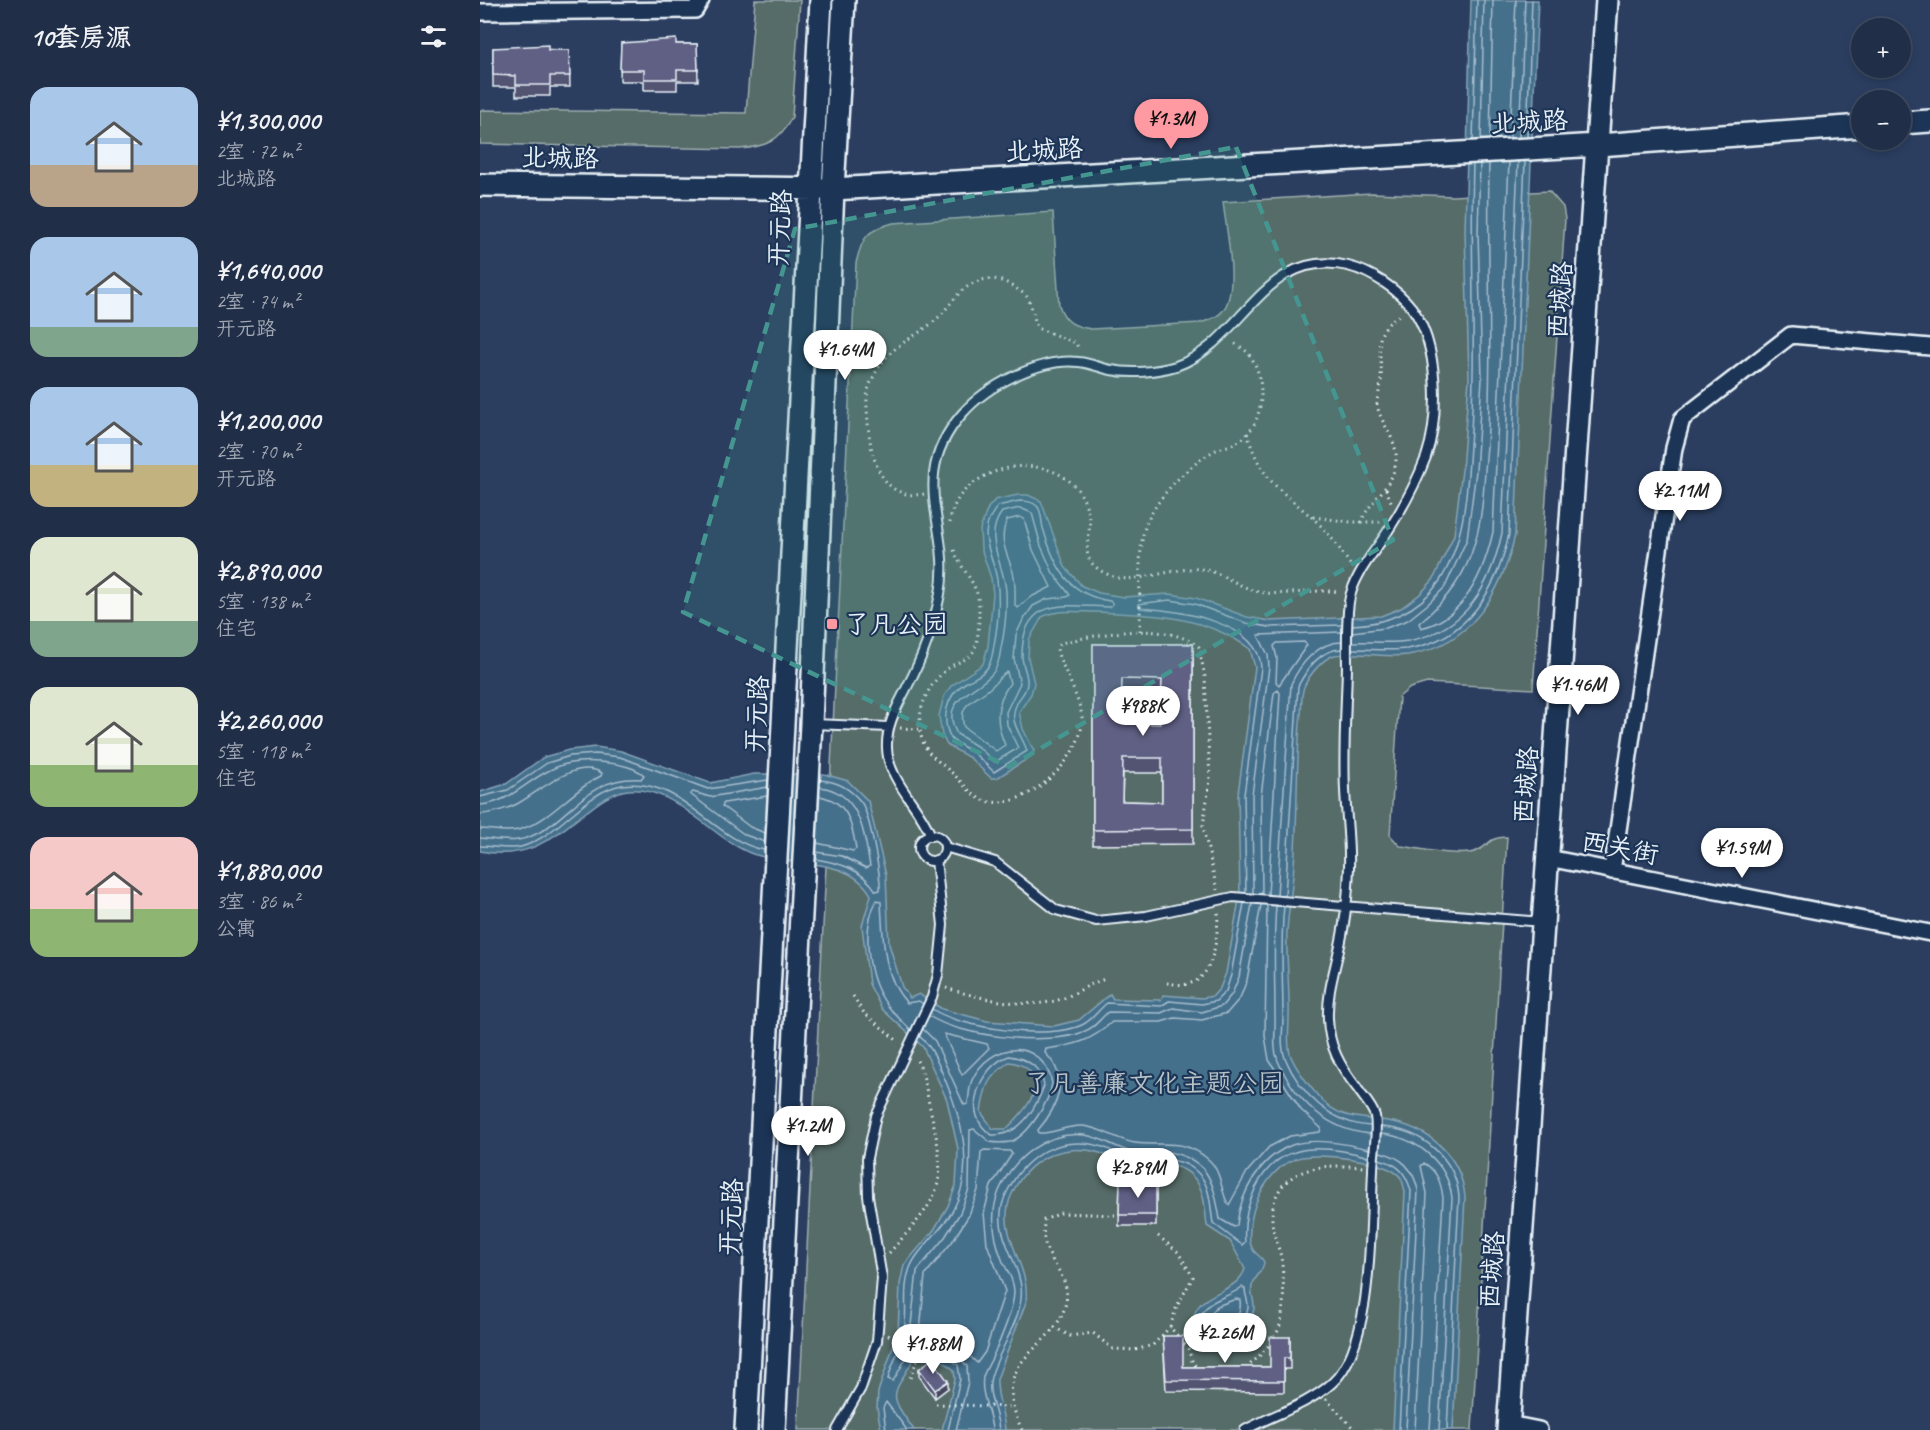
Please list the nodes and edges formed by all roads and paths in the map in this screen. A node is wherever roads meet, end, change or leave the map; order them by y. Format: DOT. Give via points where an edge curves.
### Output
graph roads {
  1 [pos="701,0"];
  2 [pos="821,0"];
  3 [pos="844,0"];
  4 [pos="1607,0"];
  5 [pos="480,12"];
  6 [pos="1930,121"];
  7 [pos="1911,122"];
  8 [pos="1851,127"];
  9 [pos="1598,145"];
  10 [pos="480,184"];
  11 [pos="809,188"];
  12 [pos="833,189"];
  13 [pos="1412,308"];
  14 [pos="1223,336"];
  15 [pos="1930,347"];
  16 [pos="1083,362"];
  17 [pos="1247,433"];
  18 [pos="932,493"];
  19 [pos="1311,517"];
  20 [pos="1394,522"];
  21 [pos="1361,523"];
  22 [pos="950,530"];
  23 [pos="952,544"];
  24 [pos="1141,576"];
  25 [pos="1358,578"];
  26 [pos="1351,593"];
  27 [pos="1140,631"];
  28 [pos="811,724"];
  29 [pos="890,727"];
  30 [pos="919,729"];
  31 [pos="931,836"];
  32 [pos="945,847"];
  33 [pos="1548,858"];
  34 [pos="936,860"];
  35 [pos="1612,871"];
  36 [pos="1217,899"];
  37 [pos="1346,905"];
  38 [pos="1543,922"];
  39 [pos="1930,933"];
  40 [pos="1106,979"];
  41 [pos="1167,983"];
  42 [pos="935,985"];
  43 [pos="853,996"];
  44 [pos="908,1047"];
  45 [pos="1373,1168"];
  46 [pos="1115,1215"];
  47 [pos="1158,1236"];
  48 [pos="880,1264"];
  49 [pos="1054,1327"];
  50 [pos="1170,1327"];
  51 [pos="893,1339"];
  52 [pos="1207,1370"];
  53 [pos="1242,1371"];
  54 [pos="910,1378"];
  55 [pos="1319,1392"];
  56 [pos="936,1404"];
  57 [pos="1011,1407"];
  58 [pos="1508,1427"];
  59 [pos="746,1430"];
  60 [pos="774,1430"];
  61 [pos="837,1430"];
  62 [pos="1022,1430"];
  63 [pos="1245,1430"];
  64 [pos="1355,1430"];
  65 [pos="1539,1430"];
  1 -- 5 [label="street" via="694,10"];
  2 -- 11 [label="main road, 开元路"];
  3 -- 12 [label="main road, 开元路"];
  4 -- 9 [label="main road, 西城路"];
  6 -- 7 [label="main road"];
  8 -- 9 [label="main road, 北城路"];
  9 -- 12 [label="main road, 北城路"];
  9 -- 33 [label="main road, 西城路"];
  10 -- 11 [label="main road, 北城路"];
  11 -- 12 [label="main road, 北城路"];
  11 -- 59 [label="main road, 开元路"];
  12 -- 28 [label="main road, 开元路"];
  13 -- 14 [label="lane" via="1396,292 1363,271 1326,263 1306,266 1272,282"];
  13 -- 20 [label="lane" via="1434,363 1431,428 1428,453"];
  13 -- 21 [label="path" via="1386,326 1378,344 1381,384 1376,406 1397,450 1396,461 1391,481 1364,513"];
  14 -- 16 [label="lane" via="1172,368 1124,372"];
  14 -- 17 [label="path" via="1247,351 1257,369 1261,393 1258,420"];
  15 -- 35 [label="street" via="1791,335 1682,419 1674,448"];
  16 -- 18 [label="lane" via="1053,363 1017,375 980,397 961,414 950,432 938,457"];
  16 -- 18 [label="path" via="1076,343 1037,328 1027,297 1006,281 991,278 962,290 933,322 884,357 869,385 866,403 869,447 876,469 888,483 917,495"];
  17 -- 19 [label="path" via="1268,478 1281,494"];
  17 -- 24 [label="path" via="1242,440 1212,452 1159,500 1146,524"];
  18 -- 29 [label="lane" via="941,590 922,653 897,703"];
  19 -- 21 [label="path"];
  19 -- 25 [label="path"];
  20 -- 21 [label="path"];
  20 -- 25 [label="lane"];
  22 -- 24 [label="path" via="956,500 967,487 1010,465 1041,467 1077,486 1090,518 1087,552 1091,562 1117,578"];
  23 -- 30 [label="path" via="957,560 976,587 979,606 975,649 933,684"];
  24 -- 26 [label="path" via="1201,569 1256,591 1292,595"];
  24 -- 27 [label="path"];
  25 -- 26 [label="lane"];
  26 -- 37 [label="lane" via="1344,763 1349,850"];
  27 -- 30 [label="path" via="1061,643 1059,657 1080,709 1080,731 1075,747 1057,773 1014,798 985,801 970,791 924,746"];
  27 -- 36 [label="path" via="1189,638 1199,646 1205,677 1210,780 1203,826"];
  28 -- 29 [label="lane"];
  28 -- 60 [label="main road, 开元路"];
  29 -- 30 [label="path"];
  29 -- 31 [label="lane" via="886,745 891,766"];
  31 -- 32 [label="lane" via="941,839"];
  31 -- 34 [label="lane" via="922,841 920,852 925,858"];
  32 -- 34 [label="lane"];
  32 -- 36 [label="lane" via="994,862 1041,900 1074,917 1119,920"];
  33 -- 35 [label="street, 西关街"];
  33 -- 38 [label="main road, 西城路"];
  34 -- 42 [label="lane" via="943,938"];
  35 -- 39 [label="street, 西关街"];
  36 -- 37 [label="lane"];
  36 -- 41 [label="path" via="1216,931 1204,974 1190,984"];
  37 -- 38 [label="lane"];
  37 -- 45 [label="lane" via="1330,989 1330,1040 1344,1071 1375,1116"];
  38 -- 58 [label="main road, 西城路"];
  40 -- 42 [label="path" via="1054,1002 1032,1003 970,995"];
  42 -- 44 [label="lane"];
  43 -- 44 [label="path" via="879,1029"];
  44 -- 48 [label="lane" via="876,1116 867,1158 868,1196"];
  44 -- 48 [label="path" via="924,1080 940,1155 940,1178 935,1198 923,1216"];
  45 -- 53 [label="path" via="1326,1166 1300,1172 1284,1183 1272,1221 1282,1269 1279,1328 1261,1356"];
  45 -- 55 [label="lane" via="1367,1274 1359,1332 1347,1365 1332,1384"];
  46 -- 49 [label="path" via="1061,1214 1044,1220 1044,1239 1067,1288 1062,1316"];
  47 -- 50 [label="path" via="1178,1252 1193,1277"];
  48 -- 61 [label="lane" via="877,1341 861,1388"];
  49 -- 50 [label="path" via="1070,1336 1093,1333 1113,1349 1123,1350 1147,1348"];
  49 -- 57 [label="path" via="1024,1356 1012,1386"];
  50 -- 52 [label="path" via="1188,1348 1193,1364"];
  51 -- 54 [label="path" via="919,1355"];
  55 -- 63 [label="lane"];
  55 -- 64 [label="path"];
  56 -- 57 [label="path"];
  57 -- 62 [label="path"];
  58 -- 65 [label="street"];
}
